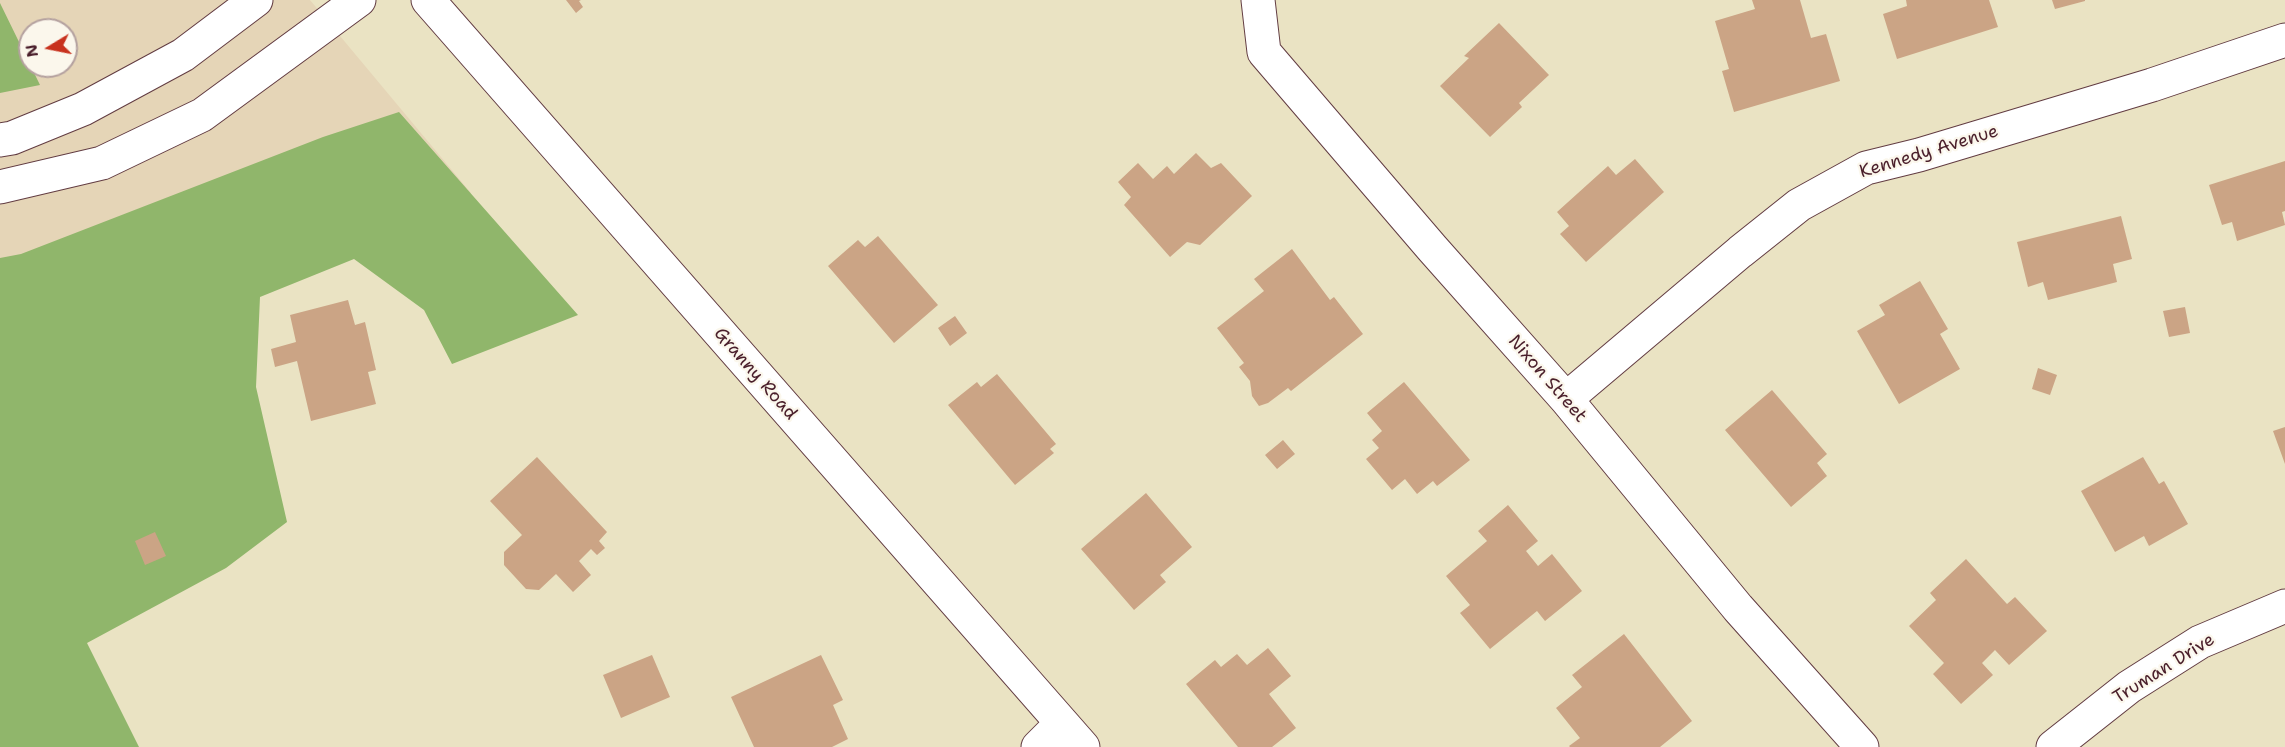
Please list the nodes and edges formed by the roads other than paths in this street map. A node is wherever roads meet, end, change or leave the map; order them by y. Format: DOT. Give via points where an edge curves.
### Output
graph roads {
  1 [pos="256,0"];
  2 [pos="358,0"];
  3 [pos="428,0"];
  4 [pos="1258,0"];
  5 [pos="2285,40"];
  6 [pos="0,140"];
  7 [pos="0,187"];
  8 [pos="1566,399"];
  9 [pos="2285,606"];
  10 [pos="1062,723"];
  11 [pos="1038,747"];
  12 [pos="1083,747"];
  13 [pos="1862,747"];
  14 [pos="2053,747"];
  1 -- 6 [label="street" via="183,55 83,109"];
  2 -- 7 [label="street" via="202,115 102,163"];
  3 -- 10 [label="street, Granny Road"];
  4 -- 8 [label="street, Nixon Street" via="1264,52"];
  5 -- 8 [label="street, Kennedy Avenue" via="2152,85 1866,168 1799,205"];
  8 -- 13 [label="street, Nixon Street" via="1738,608"];
  9 -- 14 [label="street, Truman Drive" via="2200,642 2129,687"];
  10 -- 11 [label="street"];
  10 -- 12 [label="street, Granny Road"];
}
